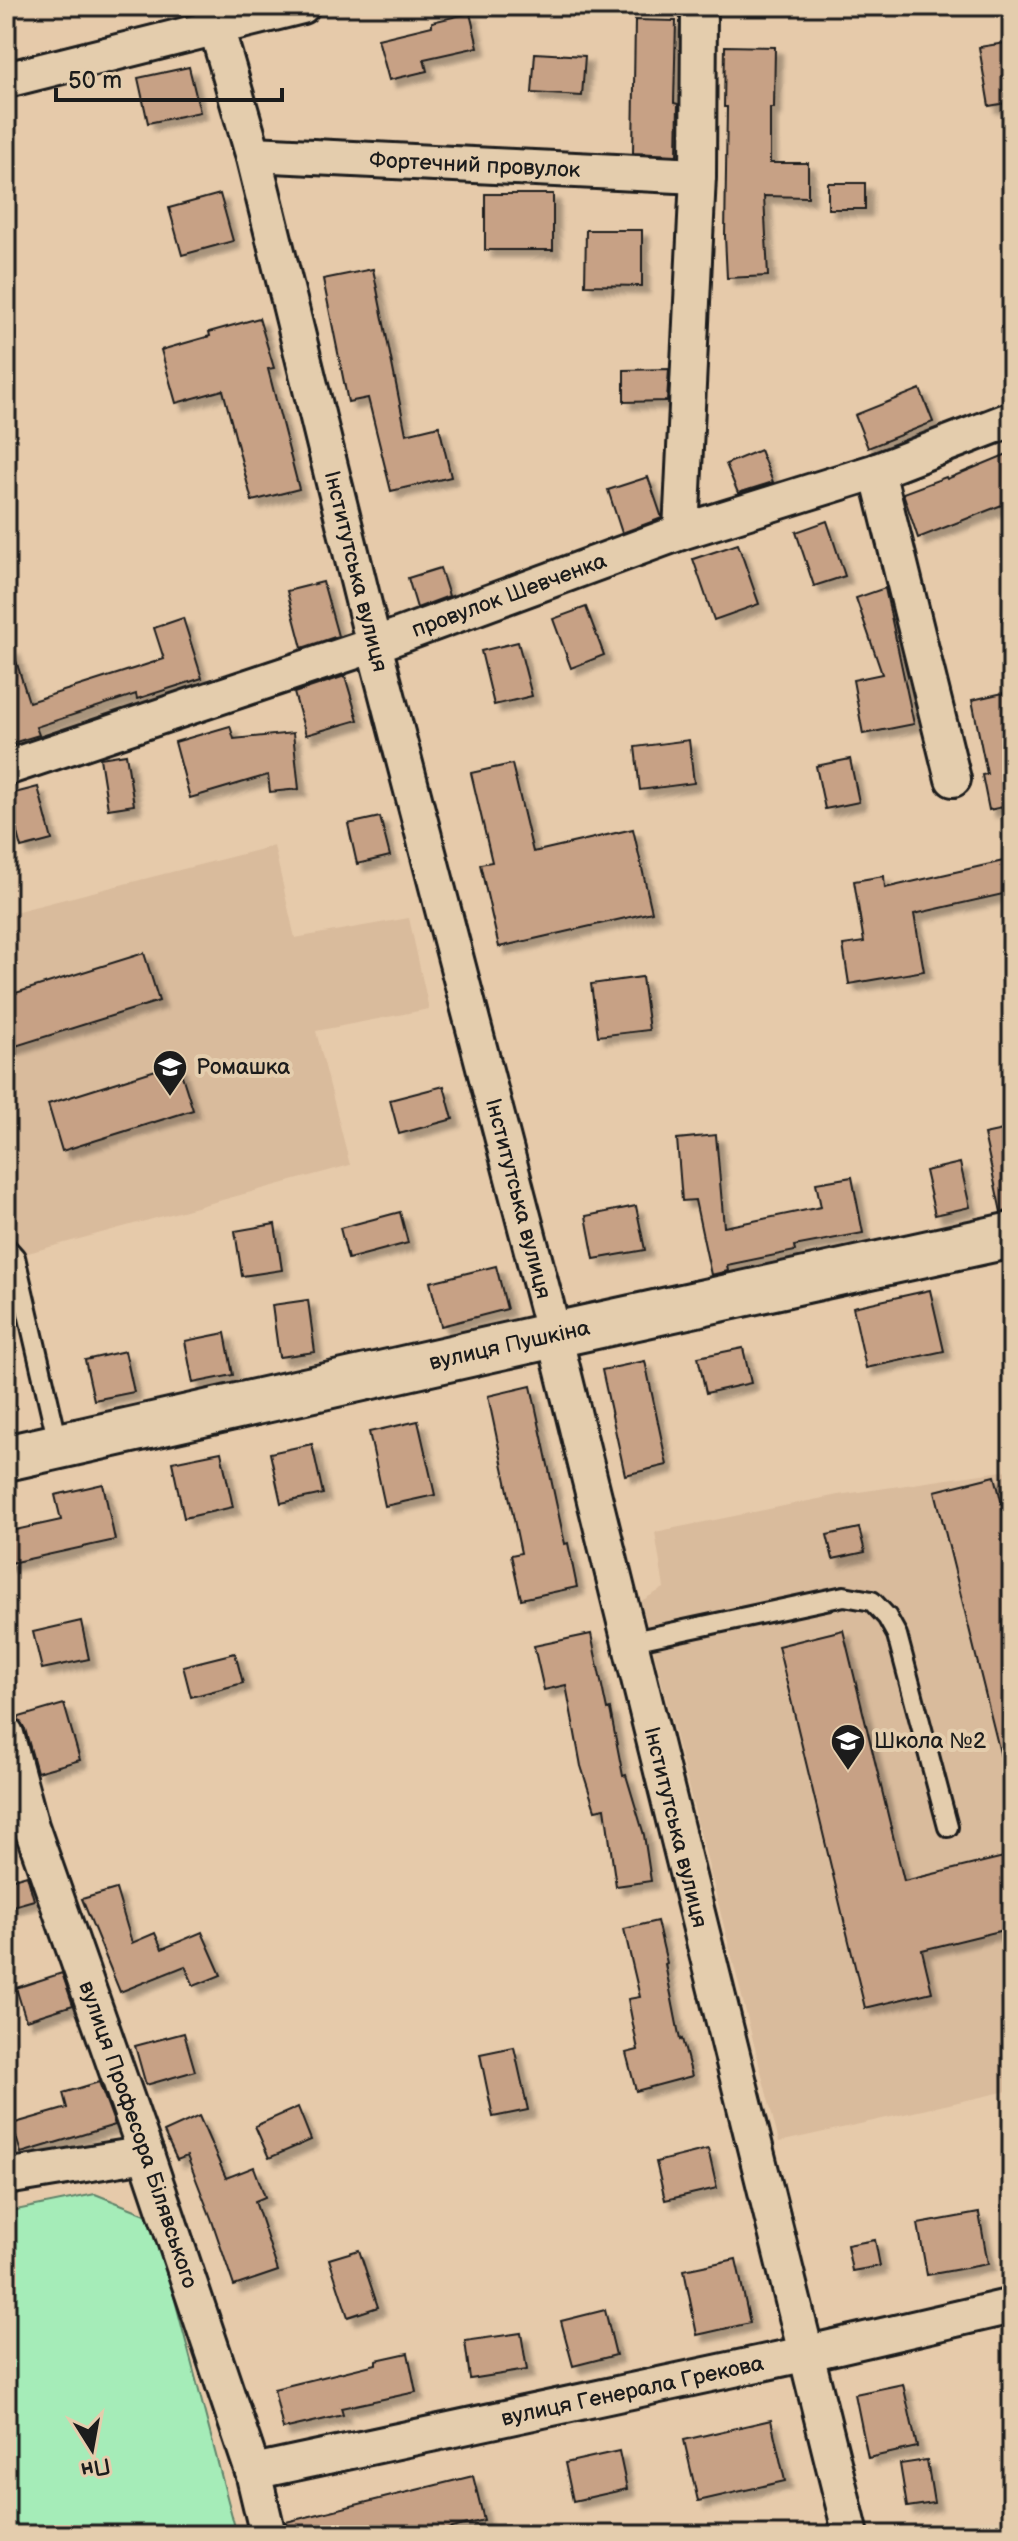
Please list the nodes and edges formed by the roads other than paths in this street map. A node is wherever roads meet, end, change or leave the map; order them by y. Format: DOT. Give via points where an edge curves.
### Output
graph roads {
  1 [pos="302,6"];
  2 [pos="699,6"];
  3 [pos="213,17"];
  4 [pos="6,80"];
  5 [pos="253,154"];
  6 [pos="698,176"];
  7 [pos="1012,419"];
  8 [pos="877,471"];
  9 [pos="681,532"];
  10 [pos="374,645"];
  11 [pos="6,768"];
  12 [pos="953,779"];
  13 [pos="1012,1235"];
  14 [pos="6,1247"];
  15 [pos="554,1335"];
  16 [pos="59,1447"];
  17 [pos="6,1458"];
  18 [pos="628,1642"];
  19 [pos="6,1734"];
  20 [pos="948,1827"];
  21 [pos="146,2154"];
  22 [pos="6,2177"];
  23 [pos="1012,2306"];
  24 [pos="804,2354"];
  25 [pos="253,2472"];
  26 [pos="268,2535"];
  27 [pos="851,2535"];
  1 -- 3 [label="street"];
  2 -- 6 [label="street"];
  3 -- 4 [label="street"];
  3 -- 5 [label="street, Інститутська вулиця"];
  5 -- 6 [label="street, Фортечний провулок"];
  5 -- 10 [label="street, Інститутська вулиця"];
  6 -- 9 [label="street"];
  7 -- 8 [label="street, провулок Шевченка"];
  8 -- 9 [label="street, провулок Шевченка"];
  8 -- 12 [label="street"];
  9 -- 10 [label="street, провулок Шевченка"];
  10 -- 11 [label="street, провулок Шевченка"];
  10 -- 15 [label="street, Інститутська вулиця"];
  13 -- 15 [label="street, вулиця Пушкіна"];
  14 -- 16 [label="lane" via="15,1257"];
  15 -- 16 [label="street, вулиця Пушкіна"];
  15 -- 18 [label="street, Інститутська вулиця"];
  16 -- 17 [label="street, вулиця Пушкіна"];
  18 -- 20 [label="lane" via="844,1596 872,1601 897,1635"];
  18 -- 24 [label="street, Інститутська вулиця"];
  19 -- 21 [label="street, вулиця Професора Білявського" via="31,1826"];
  21 -- 22 [label="street"];
  21 -- 25 [label="street, вулиця Професора Білявського"];
  23 -- 24 [label="street, вулиця Генерала Грекова"];
  24 -- 25 [label="street, вулиця Генерала Грекова"];
  24 -- 27 [label="street, Інститутська вулиця"];
  25 -- 26 [label="street, вулиця Професора Білявського"];
}
